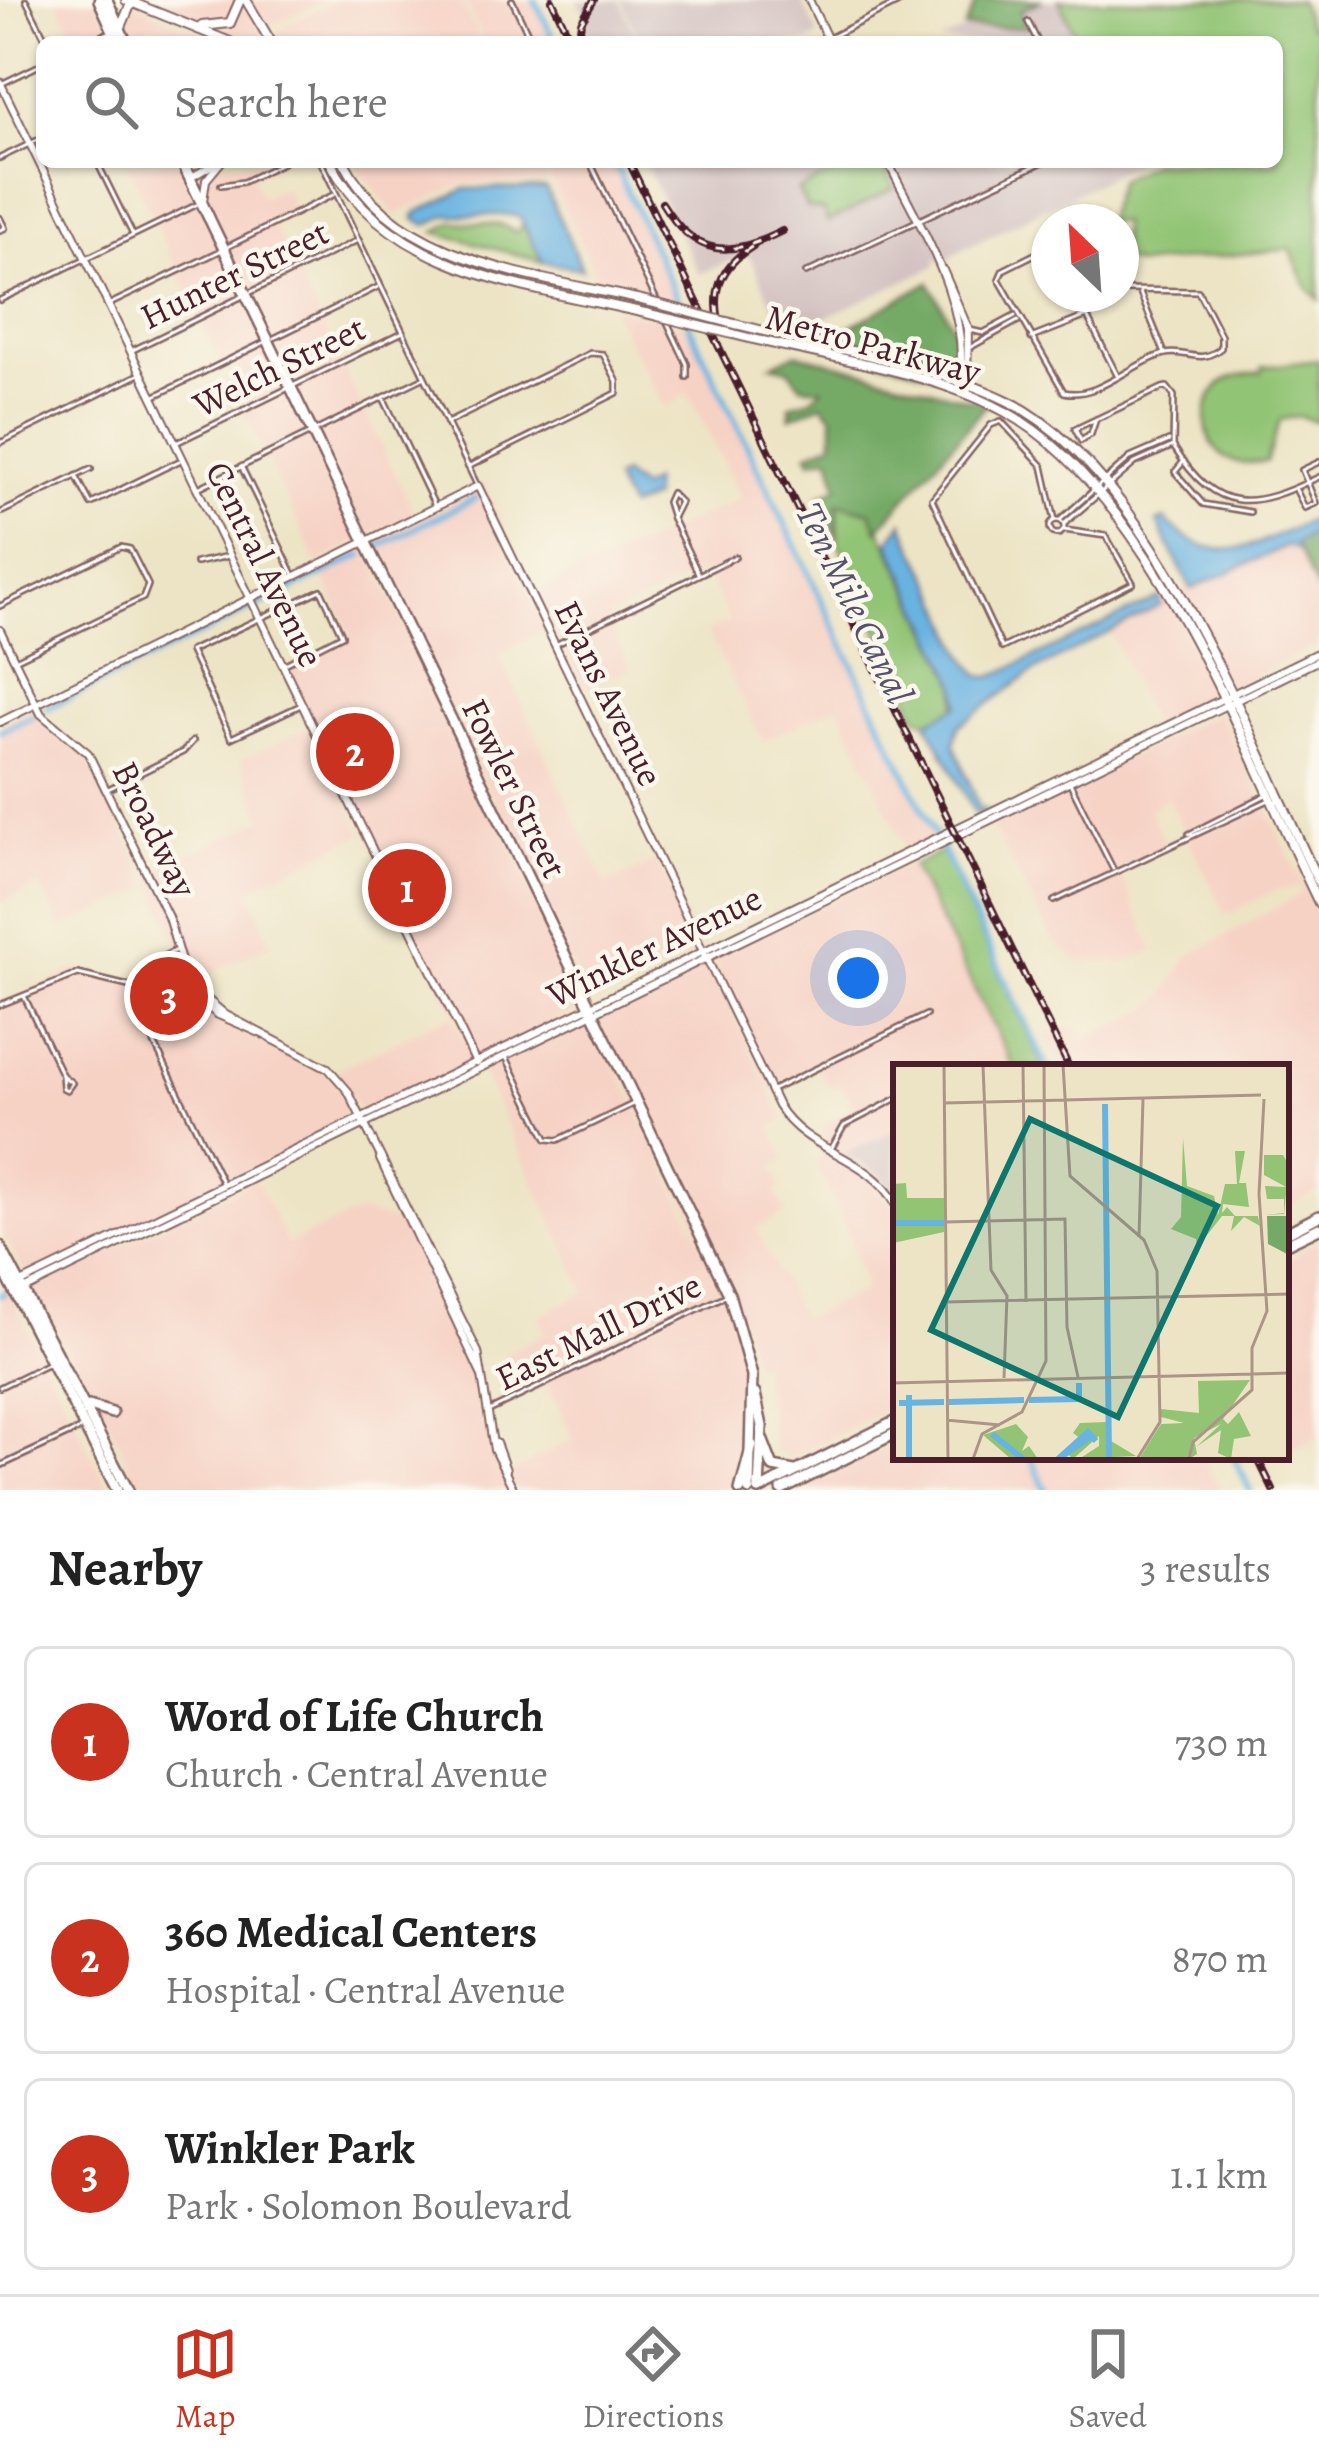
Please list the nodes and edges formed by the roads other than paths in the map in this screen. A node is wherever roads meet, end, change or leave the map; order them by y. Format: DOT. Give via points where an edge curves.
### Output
graph roads {
  1 [pos="26,0"];
  2 [pos="103,0"];
  3 [pos="129,0"];
  4 [pos="243,0"];
  5 [pos="512,0"];
  6 [pos="809,0"];
  7 [pos="904,0"];
  8 [pos="1028,22"];
  9 [pos="189,24"];
  10 [pos="117,30"];
  11 [pos="44,36"];
  12 [pos="102,36"];
  13 [pos="120,36"];
  14 [pos="216,36"];
  15 [pos="267,36"];
  16 [pos="529,36"];
  17 [pos="824,36"];
  18 [pos="836,36"];
  19 [pos="1035,36"];
  20 [pos="36,67"];
  21 [pos="0,83"];
  22 [pos="36,141"];
  23 [pos="30,144"];
  24 [pos="36,156"];
  25 [pos="0,158"];
  26 [pos="42,168"];
  27 [pos="100,168"];
  28 [pos="184,168"];
  29 [pos="208,168"];
  30 [pos="215,168"];
  31 [pos="272,168"];
  32 [pos="327,168"];
  33 [pos="329,168"];
  34 [pos="348,168"];
  35 [pos="593,168"];
  36 [pos="891,168"];
  37 [pos="1030,168"];
  38 [pos="189,179"];
  39 [pos="221,185"];
  40 [pos="336,194"];
  41 [pos="200,202"];
  42 [pos="0,218"];
  43 [pos="917,220"];
  44 [pos="0,230"];
  45 [pos="133,235"];
  46 [pos="359,240"];
  47 [pos="223,249"];
  48 [pos="86,257"];
  49 [pos="934,257"];
  50 [pos="1031,257"];
  51 [pos="806,273"];
  52 [pos="381,286"];
  53 [pos="948,292"];
  54 [pos="1140,292"];
  55 [pos="246,295"];
  56 [pos="0,300"];
  57 [pos="960,303"];
  58 [pos="109,305"];
  59 [pos="1018,318"];
  60 [pos="968,328"];
  61 [pos="403,332"];
  62 [pos="984,336"];
  63 [pos="1030,338"];
  64 [pos="268,340"];
  65 [pos="971,347"];
  66 [pos="131,350"];
  67 [pos="1165,354"];
  68 [pos="142,373"];
  69 [pos="1118,376"];
  70 [pos="424,377"];
  71 [pos="687,377"];
  72 [pos="290,387"];
  73 [pos="962,388"];
  74 [pos="153,396"];
  75 [pos="383,398"];
  76 [pos="1096,419"];
  77 [pos="447,423"];
  78 [pos="312,431"];
  79 [pos="176,442"];
  80 [pos="0,443"];
  81 [pos="1172,443"];
  82 [pos="184,459"];
  83 [pos="1184,461"];
  84 [pos="1319,461"];
  85 [pos="241,466"];
  86 [pos="468,467"];
  87 [pos="91,469"];
  88 [pos="76,476"];
  89 [pos="1319,477"];
  90 [pos="1308,482"];
  91 [pos="1105,485"];
  92 [pos="478,486"];
  93 [pos="198,487"];
  94 [pos="1295,488"];
  95 [pos="1095,493"];
  96 [pos="436,506"];
  97 [pos="1250,512"];
  98 [pos="0,513"];
  99 [pos="672,518"];
  100 [pos="1061,524"];
  101 [pos="365,540"];
  102 [pos="231,555"];
  103 [pos="735,557"];
  104 [pos="196,563"];
  105 [pos="699,575"];
  106 [pos="295,577"];
  107 [pos="253,600"];
  108 [pos="0,606"];
  109 [pos="259,614"];
  110 [pos="0,630"];
  111 [pos="2,641"];
  112 [pos="556,644"];
  113 [pos="1319,656"];
  114 [pos="15,660"];
  115 [pos="284,665"];
  116 [pos="1227,701"];
  117 [pos="36,704"];
  118 [pos="303,704"];
  119 [pos="0,722"];
  120 [pos="193,741"];
  121 [pos="1098,760"];
  122 [pos="1070,783"];
  123 [pos="106,789"];
  124 [pos="1023,797"];
  125 [pos="1268,797"];
  126 [pos="1009,813"];
  127 [pos="948,838"];
  128 [pos="1114,871"];
  129 [pos="1319,883"];
  130 [pos="1054,901"];
  131 [pos="1319,903"];
  132 [pos="176,951"];
  133 [pos="706,955"];
  134 [pos="145,990"];
  135 [pos="24,994"];
  136 [pos="0,1005"];
  137 [pos="591,1010"];
  138 [pos="926,1015"];
  139 [pos="505,1056"];
  140 [pos="474,1067"];
  141 [pos="62,1075"];
  142 [pos="770,1090"];
  143 [pos="893,1101"];
  144 [pos="636,1102"];
  145 [pos="363,1121"];
  146 [pos="830,1152"];
  147 [pos="225,1188"];
  148 [pos="893,1200"];
  149 [pos="1319,1214"];
  150 [pos="1289,1227"];
  151 [pos="1319,1228"];
  152 [pos="125,1232"];
  153 [pos="1289,1243"];
  154 [pos="0,1246"];
  155 [pos="94,1255"];
  156 [pos="0,1263"];
  157 [pos="17,1289"];
  158 [pos="729,1294"];
  159 [pos="55,1360"];
  160 [pos="0,1388"];
  161 [pos="85,1403"];
  162 [pos="489,1411"];
  163 [pos="100,1422"];
  164 [pos="893,1423"];
  165 [pos="893,1434"];
  166 [pos="758,1443"];
  167 [pos="0,1466"];
  168 [pos="799,1471"];
  169 [pos="116,1490"];
  170 [pos="128,1490"];
  171 [pos="514,1490"];
  172 [pos="745,1490"];
  173 [pos="759,1490"];
  174 [pos="782,1490"];
  1 -- 11 [label="street"];
  2 -- 10 [label="main road"];
  3 -- 9 [label="main road"];
  3 -- 10 [label="main road"];
  4 -- 9 [label="main road" via="226,25"];
  4 -- 15 [label="main road"];
  5 -- 16 [label="street"];
  6 -- 17 [label="street"];
  7 -- 18 [label="street"];
  8 -- 19 [label="street"];
  9 -- 14 [label="main road"];
  10 -- 12 [label="street"];
  10 -- 13 [label="main road"];
  20 -- 21 [label="street"];
  21 -- 23 [label="street, Central Avenue"];
  22 -- 23 [label="street"];
  23 -- 24 [label="street, Central Avenue"];
  23 -- 25 [label="street"];
  26 -- 48 [label="street, Central Avenue"];
  27 -- 45 [label="street"];
  28 -- 38 [label="main road, Fowler Street"];
  29 -- 38 [label="street"];
  30 -- 41 [label="street"];
  31 -- 39 [label="street"];
  32 -- 40 [label="street, Evans Avenue"];
  33 -- 73 [label="main road, Metro Parkway, bridge" via="358,208 416,250"];
  34 -- 73 [label="main road, Metro Parkway, bridge" via="380,212 428,244"];
  35 -- 71 [label="street"];
  36 -- 43 [label="street"];
  37 -- 43 [label="street"];
  38 -- 41 [label="main road, Fowler Street"];
  40 -- 46 [label="street, Evans Avenue"];
  40 -- 47 [label="street"];
  41 -- 45 [label="street"];
  41 -- 47 [label="main road, Fowler Street"];
  42 -- 44 [label="street"];
  43 -- 49 [label="street"];
  43 -- 51 [label="street"];
  45 -- 48 [label="street"];
  46 -- 52 [label="street, Evans Avenue"];
  46 -- 55 [label="street, Hunter Street"];
  47 -- 55 [label="main road, Fowler Street"];
  47 -- 58 [label="street"];
  48 -- 56 [label="street"];
  48 -- 58 [label="street, Central Avenue"];
  49 -- 53 [label="street"];
  49 -- 57 [label="street"];
  50 -- 59 [label="street" via="999,274"];
  52 -- 61 [label="street, Evans Avenue"];
  52 -- 64 [label="street"];
  53 -- 57 [label="street"];
  53 -- 73 [label="street"];
  54 -- 67 [label="street"];
  54 -- 67 [label="street" via="1198,291 1222,339 1219,351 1202,359"];
  55 -- 64 [label="main road, Fowler Street"];
  55 -- 66 [label="street, Hunter Street"];
  57 -- 60 [label="street"];
  58 -- 66 [label="street, Central Avenue"];
  59 -- 62 [label="street"];
  59 -- 63 [label="street"];
  60 -- 62 [label="street"];
  60 -- 65 [label="street"];
  61 -- 70 [label="street, Evans Avenue"];
  61 -- 72 [label="street, Welch Street"];
  62 -- 65 [label="street"];
  63 -- 69 [label="street" via="1064,392"];
  63 -- 69 [label="street" via="1087,316"];
  64 -- 72 [label="main road, Fowler Street"];
  64 -- 74 [label="street"];
  65 -- 73 [label="street"];
  66 -- 68 [label="street, Central Avenue"];
  67 -- 69 [label="street"];
  68 -- 74 [label="street, Central Avenue"];
  68 -- 80 [label="street, Hunter Street"];
  70 -- 75 [label="street"];
  70 -- 77 [label="street, Evans Avenue"];
  72 -- 78 [label="main road, Fowler Street"];
  72 -- 79 [label="street, Welch Street"];
  73 -- 91 [label="main road, Metro Parkway" via="1038,419"];
  73 -- 95 [label="main road, Metro Parkway" via="1034,430"];
  74 -- 79 [label="street, Central Avenue"];
  75 -- 78 [label="street"];
  75 -- 96 [label="street"];
  76 -- 81 [label="street" via="1170,387"];
  77 -- 86 [label="street, Evans Avenue"];
  77 -- 86 [label="street" via="598,352 616,377 617,393"];
  78 -- 85 [label="street"];
  78 -- 101 [label="main road, Fowler Street"];
  79 -- 82 [label="street, Central Avenue"];
  81 -- 83 [label="street"];
  81 -- 91 [label="street"];
  82 -- 88 [label="street" via="91,505"];
  82 -- 93 [label="street, Central Avenue"];
  83 -- 94 [label="street" via="1212,493 1262,502"];
  83 -- 97 [label="street" via="1175,472 1203,504"];
  84 -- 90 [label="street" via="1302,470"];
  85 -- 93 [label="street"];
  85 -- 106 [label="street"];
  86 -- 92 [label="street, Evans Avenue"];
  87 -- 88 [label="street"];
  88 -- 98 [label="street"];
  89 -- 90 [label="street"];
  90 -- 94 [label="street"];
  90 -- 94 [label="street" via="1317,501 1305,508"];
  91 -- 95 [label="street"];
  91 -- 116 [label="main road, Metro Parkway" via="1171,575"];
  92 -- 96 [label="street"];
  92 -- 112 [label="street, Evans Avenue"];
  93 -- 102 [label="street, Central Avenue"];
  95 -- 100 [label="street"];
  95 -- 116 [label="main road, Metro Parkway" via="1152,566"];
  96 -- 101 [label="street"];
  99 -- 105 [label="street"];
  100 -- 100 [label="street" via="1043,466 1001,421 932,499 1002,647 1133,583 1106,536"];
  101 -- 106 [label="street"];
  101 -- 137 [label="main road, Fowler Street"];
  102 -- 104 [label="street"];
  102 -- 107 [label="street, Central Avenue"];
  103 -- 105 [label="street"];
  105 -- 112 [label="street"];
  106 -- 107 [label="street"];
  107 -- 109 [label="street, Central Avenue"];
  107 -- 117 [label="street"];
  108 -- 114 [label="street" via="121,547 130,549 148,585 143,598"];
  109 -- 115 [label="street, Central Avenue"];
  109 -- 115 [label="street" via="314,590 324,594 342,635"];
  109 -- 118 [label="street" via="190,657 231,738"];
  110 -- 111 [label="street, Broadway"];
  111 -- 114 [label="street, Broadway"];
  112 -- 133 [label="street, Evans Avenue"];
  113 -- 116 [label="street, Winkler Avenue"];
  114 -- 117 [label="street, Broadway"];
  115 -- 118 [label="street, Central Avenue"];
  116 -- 121 [label="street, Winkler Avenue"];
  116 -- 122 [label="street, Winkler Avenue"];
  116 -- 125 [label="main road, Metro Parkway"];
  116 -- 129 [label="main road, Metro Parkway"];
  117 -- 119 [label="street"];
  117 -- 123 [label="street, Broadway" via="86,749"];
  118 -- 140 [label="street, Central Avenue"];
  120 -- 123 [label="street"];
  121 -- 122 [label="street"];
  121 -- 124 [label="street, Winkler Avenue"];
  122 -- 126 [label="street, Winkler Avenue"];
  122 -- 128 [label="street"];
  123 -- 132 [label="street, Broadway" via="169,917"];
  124 -- 126 [label="street"];
  124 -- 127 [label="street, Winkler Avenue"];
  125 -- 128 [label="street"];
  125 -- 131 [label="main road, Metro Parkway"];
  126 -- 127 [label="street, Winkler Avenue"];
  127 -- 133 [label="street, Winkler Avenue"];
  128 -- 130 [label="street"];
  132 -- 134 [label="street, Broadway" via="156,958"];
  132 -- 145 [label="street" via="187,982 213,1007 328,1068"];
  133 -- 137 [label="street, Winkler Avenue"];
  133 -- 142 [label="street, Evans Avenue"];
  134 -- 135 [label="street" via="84,974"];
  134 -- 147 [label="street" via="144,1022"];
  135 -- 136 [label="street"];
  135 -- 141 [label="street"];
  137 -- 139 [label="street, Winkler Avenue"];
  137 -- 140 [label="street, Winkler Avenue"];
  137 -- 144 [label="main road, Fowler Street"];
  138 -- 142 [label="street"];
  139 -- 140 [label="street, Winkler Avenue"];
  139 -- 144 [label="street" via="547,1139"];
  140 -- 145 [label="street, Winkler Avenue"];
  142 -- 146 [label="street, Evans Avenue" via="798,1132"];
  143 -- 146 [label="street" via="844,1126"];
  144 -- 158 [label="main road, Fowler Street"];
  145 -- 147 [label="street, Winkler Avenue"];
  145 -- 162 [label="street" via="483,1377"];
  146 -- 148 [label="street, Evans Avenue" via="869,1171"];
  147 -- 152 [label="street, Winkler Avenue"];
  147 -- 155 [label="street, Winkler Avenue"];
  149 -- 150 [label="main road"];
  151 -- 153 [label="main road"];
  152 -- 155 [label="street"];
  152 -- 157 [label="street, Winkler Avenue"];
  154 -- 157 [label="main road"];
  155 -- 157 [label="street, Winkler Avenue"];
  156 -- 157 [label="main road"];
  157 -- 159 [label="main road"];
  158 -- 162 [label="street, East Mall Drive"];
  158 -- 166 [label="main road, Fowler Street"];
  159 -- 160 [label="street"];
  159 -- 161 [label="main road"];
  159 -- 163 [label="main road"];
  161 -- 163 [label="main road"];
  161 -- 163 [label="main road"];
  162 -- 171 [label="street"];
  163 -- 167 [label="street"];
  163 -- 169 [label="main road"];
  163 -- 170 [label="main road"];
  164 -- 168 [label="main road"];
  165 -- 174 [label="main road"];
  166 -- 168 [label="main road" via="773,1467"];
  166 -- 172 [label="main road"];
  166 -- 173 [label="main road, Fowler Street"];
  168 -- 173 [label="main road"];
}
